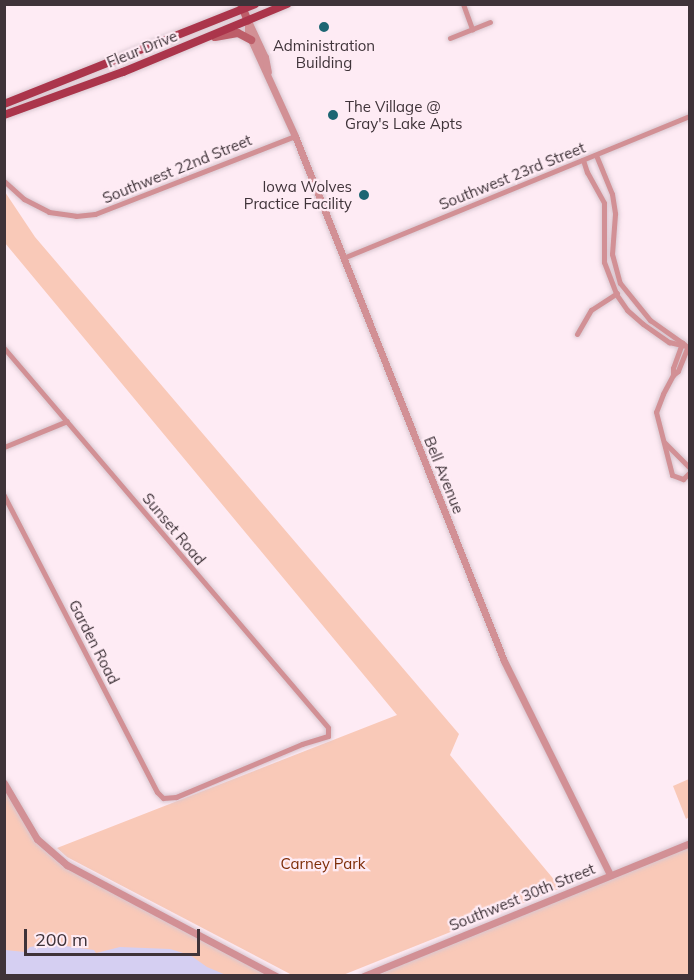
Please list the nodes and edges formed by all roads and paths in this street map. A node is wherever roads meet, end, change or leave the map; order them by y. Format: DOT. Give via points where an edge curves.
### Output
graph roads {
  1 [pos="255,4"];
  2 [pos="287,4"];
  3 [pos="463,4"];
  4 [pos="242,7"];
  5 [pos="248,21"];
  6 [pos="490,22"];
  7 [pos="472,29"];
  8 [pos="450,38"];
  9 [pos="251,40"];
  10 [pos="199,41"];
  11 [pos="269,77"];
  12 [pos="4,105"];
  13 [pos="4,115"];
  14 [pos="688,117"];
  15 [pos="690,125"];
  16 [pos="295,136"];
  17 [pos="596,155"];
  18 [pos="583,160"];
  19 [pos="4,181"];
  20 [pos="604,224"];
  21 [pos="614,225"];
  22 [pos="344,258"];
  23 [pos="624,289"];
  24 [pos="616,294"];
  25 [pos="576,334"];
  26 [pos="685,345"];
  27 [pos="4,348"];
  28 [pos="67,421"];
  29 [pos="664,442"];
  30 [pos="4,447"];
  31 [pos="690,470"];
  32 [pos="4,495"];
  33 [pos="4,783"];
  34 [pos="163,798"];
  35 [pos="690,843"];
  36 [pos="610,875"];
  37 [pos="276,975"];
  38 [pos="364,975"];
  1 -- 4 [label="main road, Fleur Drive"];
  2 -- 5 [label="main road, Fleur Drive"];
  3 -- 7 [label="street"];
  4 -- 5 [label="main road, Bell Avenue"];
  4 -- 12 [label="main road, Fleur Drive"];
  5 -- 9 [label="street, Bell Avenue"];
  5 -- 10 [label="main road, Fleur Drive"];
  5 -- 11 [label="street, Bell Avenue" via="265,57"];
  6 -- 7 [label="street"];
  7 -- 8 [label="street"];
  9 -- 10 [label="main road" via="233,33"];
  9 -- 11 [label="street, Bell Avenue"];
  10 -- 13 [label="main road, Fleur Drive"];
  11 -- 16 [label="street, Bell Avenue"];
  14 -- 15 [label="street"];
  14 -- 17 [label="street, Southwest 23rd Street"];
  16 -- 19 [label="street, Southwest 22nd Street" via="95,214 49,212 24,199"];
  16 -- 22 [label="street, Bell Avenue"];
  17 -- 18 [label="street, Southwest 23rd Street"];
  17 -- 21 [label="street" via="612,194"];
  18 -- 20 [label="street" via="604,203"];
  18 -- 22 [label="street, Southwest 23rd Street"];
  20 -- 21 [label="street"];
  20 -- 24 [label="street" via="604,262"];
  21 -- 23 [label="street" via="612,254"];
  22 -- 36 [label="street, Bell Avenue" via="504,661"];
  23 -- 24 [label="street"];
  23 -- 26 [label="street" via="650,320"];
  24 -- 25 [label="street" via="591,310"];
  24 -- 26 [label="street" via="643,324 669,342"];
  26 -- 29 [label="street" via="678,371 656,412"];
  27 -- 28 [label="street, Sunset Road"];
  28 -- 30 [label="street"];
  28 -- 34 [label="street, Sunset Road" via="329,732 325,739 302,744 176,797"];
  29 -- 31 [label="street"];
  29 -- 31 [label="street" via="672,475 683,478"];
  32 -- 34 [label="street, Garden Road"];
  33 -- 37 [label="street" via="37,839 67,865"];
  35 -- 36 [label="street, Southwest 30th Street"];
  36 -- 38 [label="street, Southwest 30th Street"];
}
